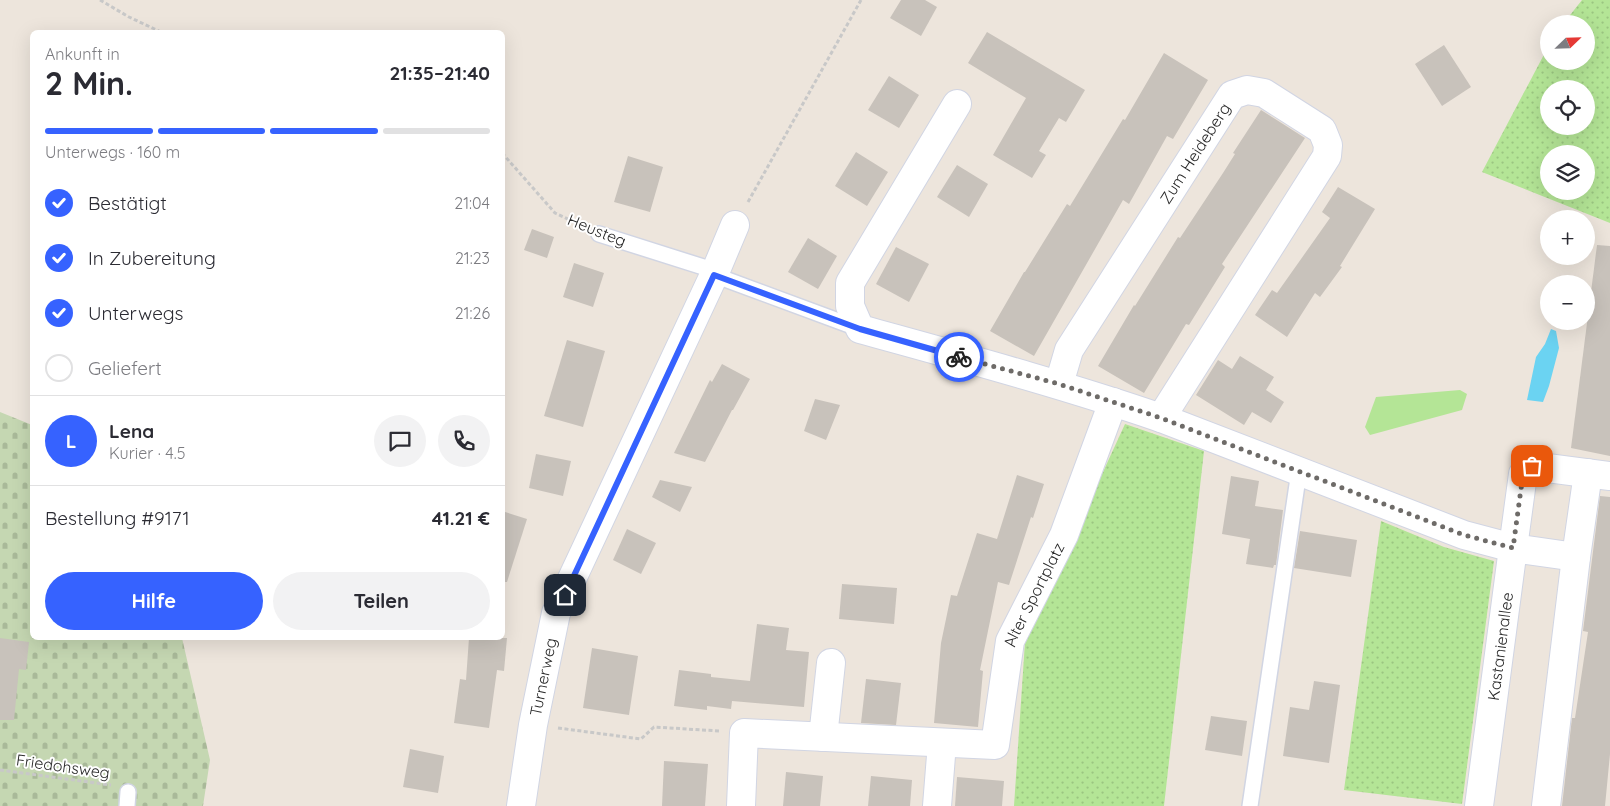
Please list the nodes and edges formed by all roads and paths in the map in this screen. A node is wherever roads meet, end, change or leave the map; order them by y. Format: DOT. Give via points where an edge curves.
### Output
graph roads {
  1 [pos="100,0"];
  2 [pos="861,0"];
  3 [pos="157,30"];
  4 [pos="957,104"];
  5 [pos="505,156"];
  6 [pos="735,225"];
  7 [pos="599,234"];
  8 [pos="715,273"];
  9 [pos="860,329"];
  10 [pos="1059,384"];
  11 [pos="1113,402"];
  12 [pos="1161,418"];
  13 [pos="1299,471"];
  14 [pos="1599,474"];
  15 [pos="1513,548"];
  16 [pos="1576,557"];
  17 [pos="831,663"];
  18 [pos="533,725"];
  19 [pos="744,733"];
  20 [pos="823,737"];
  21 [pos="942,743"];
  22 [pos="0,770"];
  23 [pos="114,785"];
  24 [pos="521,806"];
  25 [pos="741,806"];
  26 [pos="938,806"];
  27 [pos="1250,806"];
  28 [pos="1479,806"];
  29 [pos="1546,806"];
  1 -- 3 [label="path"];
  2 -- 6 [label="path"];
  4 -- 9 [label="street" via="850,284 850,306"];
  5 -- 7 [label="path, Heusteg" via="555,213"];
  6 -- 8 [label="street, Turnerweg"];
  7 -- 8 [label="lane, Heusteg"];
  8 -- 9 [label="lane, Heusteg"];
  8 -- 18 [label="street, Turnerweg" via="556,613"];
  9 -- 10 [label="street"];
  10 -- 11 [label="street"];
  10 -- 12 [label="street, Zum Heideberg" via="1069,350 1232,95 1247,90 1264,93 1322,130 1328,145 1326,156"];
  11 -- 12 [label="street"];
  11 -- 21 [label="street, Alter Sportplatz" via="1064,536 1010,641 995,745"];
  12 -- 13 [label="street"];
  13 -- 15 [label="street" via="1464,535"];
  13 -- 27 [label="lane"];
  14 -- 15 [label="street" via="1532,466 1523,474"];
  14 -- 16 [label="street"];
  15 -- 16 [label="street"];
  15 -- 28 [label="street, Kastanienallee"];
  16 -- 29 [label="street"];
  17 -- 20 [label="street"];
  18 -- 19 [label="path" via="641,739 654,727"];
  18 -- 24 [label="street, Turnerweg"];
  19 -- 20 [label="street, Alter Sportplatz"];
  19 -- 25 [label="street"];
  20 -- 21 [label="street, Alter Sportplatz"];
  21 -- 26 [label="street"];
  22 -- 23 [label="path, Friedohsweg"];
}
